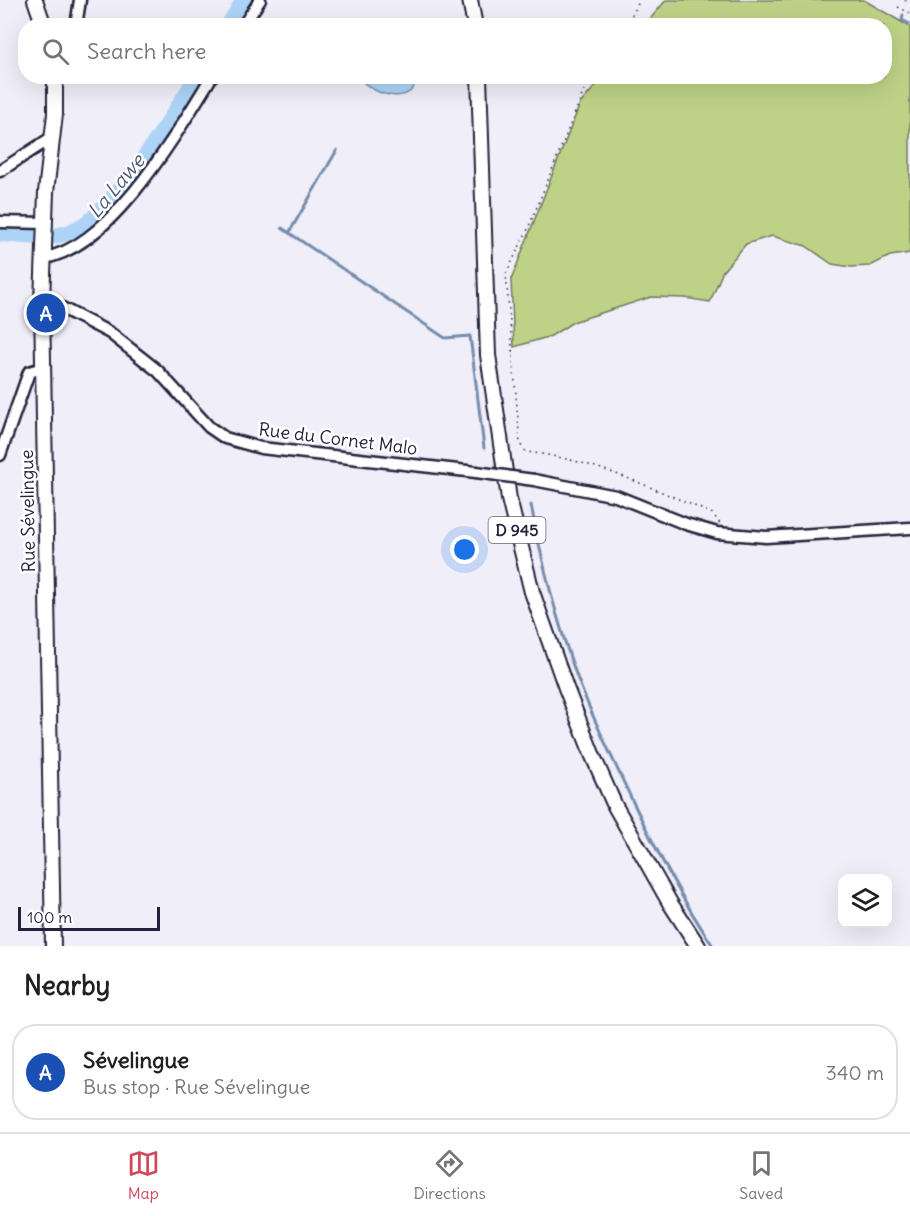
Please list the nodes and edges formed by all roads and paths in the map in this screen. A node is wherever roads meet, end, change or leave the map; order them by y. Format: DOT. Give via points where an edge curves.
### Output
graph roads {
  1 [pos="35,0"];
  2 [pos="80,0"];
  3 [pos="260,0"];
  4 [pos="470,0"];
  5 [pos="640,0"];
  6 [pos="905,0"];
  7 [pos="910,3"];
  8 [pos="898,7"];
  9 [pos="910,14"];
  10 [pos="41,18"];
  11 [pos="77,18"];
  12 [pos="248,18"];
  13 [pos="473,18"];
  14 [pos="630,18"];
  15 [pos="55,84"];
  16 [pos="207,84"];
  17 [pos="480,84"];
  18 [pos="588,84"];
  19 [pos="51,138"];
  20 [pos="0,171"];
  21 [pos="0,222"];
  22 [pos="45,225"];
  23 [pos="44,253"];
  24 [pos="42,302"];
  25 [pos="43,368"];
  26 [pos="0,455"];
  27 [pos="910,528"];
  28 [pos="717,534"];
  29 [pos="53,946"];
  30 [pos="698,946"];
  1 -- 10 [label="main road"];
  2 -- 11 [label="street"];
  3 -- 12 [label="street"];
  4 -- 13 [label="main road"];
  5 -- 14 [label="path"];
  6 -- 7 [label="path"];
  8 -- 9 [label="path"];
  15 -- 19 [label="main road, Rue Sévelingue"];
  16 -- 23 [label="street" via="155,165 118,211 68,250 53,257"];
  17 -- 30 [label="main road, D 945" via="488,355 509,499 532,592 566,688 615,806"];
  18 -- 28 [label="path" via="506,274 520,444 526,452 549,454 612,471 713,514 720,523"];
  19 -- 20 [label="street"];
  19 -- 22 [label="main road, Rue Sévelingue"];
  21 -- 22 [label="street"];
  22 -- 23 [label="main road, Rue Sévelingue"];
  23 -- 24 [label="main road, Rue Sévelingue"];
  24 -- 25 [label="main road, Rue Sévelingue"];
  24 -- 28 [label="street, Rue du Cornet Malo, bridge" via="110,333 158,371 209,427 225,438 261,448 534,480 616,496"];
  25 -- 26 [label="street" via="28,372"];
  25 -- 29 [label="main road, Rue Sévelingue"];
  27 -- 28 [label="street, Rue du Cornet Malo" via="766,537"];
}
